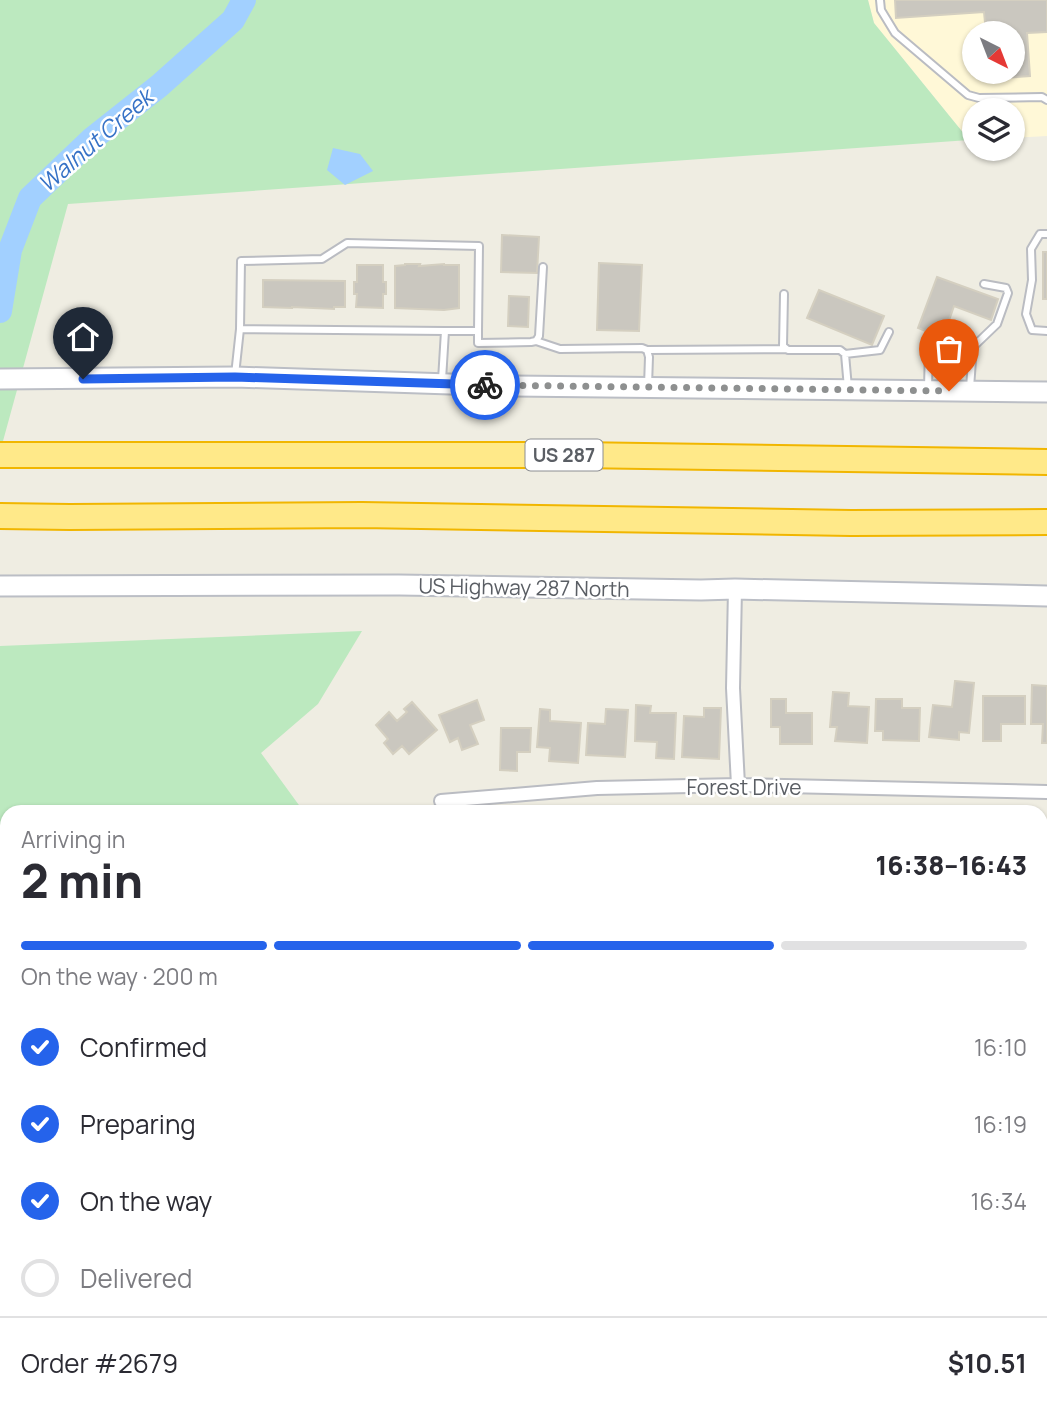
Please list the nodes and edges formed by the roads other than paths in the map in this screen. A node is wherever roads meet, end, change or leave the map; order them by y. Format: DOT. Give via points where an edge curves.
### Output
graph roads {
  1 [pos="880,0"];
  2 [pos="1047,100"];
  3 [pos="1047,234"];
  4 [pos="543,267"];
  5 [pos="984,284"];
  6 [pos="784,294"];
  7 [pos="240,329"];
  8 [pos="445,331"];
  9 [pos="478,331"];
  10 [pos="1047,331"];
  11 [pos="889,332"];
  12 [pos="536,341"];
  13 [pos="973,347"];
  14 [pos="786,349"];
  15 [pos="647,350"];
  16 [pos="845,354"];
  17 [pos="235,377"];
  18 [pos="0,379"];
  19 [pos="442,383"];
  20 [pos="648,387"];
  21 [pos="848,390"];
  22 [pos="928,390"];
  23 [pos="970,391"];
  24 [pos="1047,392"];
  25 [pos="0,455"];
  26 [pos="1040,458"];
  27 [pos="0,516"];
  28 [pos="1045,524"];
  29 [pos="0,586"];
  30 [pos="735,589"];
  31 [pos="1047,596"];
  32 [pos="738,785"];
  33 [pos="1047,792"];
  34 [pos="440,801"];
  1 -- 2 [label="lane" via="895,33 968,95"];
  3 -- 10 [label="lane" via="1040,234 1031,249 1026,314 1032,330"];
  4 -- 12 [label="lane"];
  5 -- 13 [label="lane" via="1006,288 1008,293 997,324"];
  6 -- 14 [label="lane"];
  7 -- 8 [label="lane"];
  7 -- 9 [label="lane" via="241,261 322,259 347,243 479,246"];
  7 -- 17 [label="lane"];
  8 -- 9 [label="lane"];
  8 -- 19 [label="lane"];
  9 -- 12 [label="lane" via="478,342"];
  11 -- 16 [label="lane" via="880,350"];
  12 -- 15 [label="lane" via="560,349"];
  13 -- 22 [label="lane" via="931,345"];
  13 -- 23 [label="lane"];
  14 -- 15 [label="lane"];
  14 -- 16 [label="lane" via="840,350"];
  15 -- 20 [label="lane"];
  16 -- 21 [label="lane"];
  17 -- 18 [label="main road"];
  17 -- 19 [label="main road"];
  19 -- 20 [label="main road"];
  20 -- 21 [label="main road"];
  21 -- 22 [label="main road"];
  22 -- 23 [label="main road"];
  23 -- 24 [label="main road"];
  25 -- 26 [label="highway, US 287"];
  27 -- 28 [label="highway" via="362,515"];
  29 -- 30 [label="main road, US Highway 287 North"];
  30 -- 31 [label="main road, US Highway 287 North"];
  30 -- 32 [label="street" via="733,688"];
  32 -- 33 [label="street, Forest Drive"];
  32 -- 34 [label="street, Forest Drive" via="597,788"];
}
